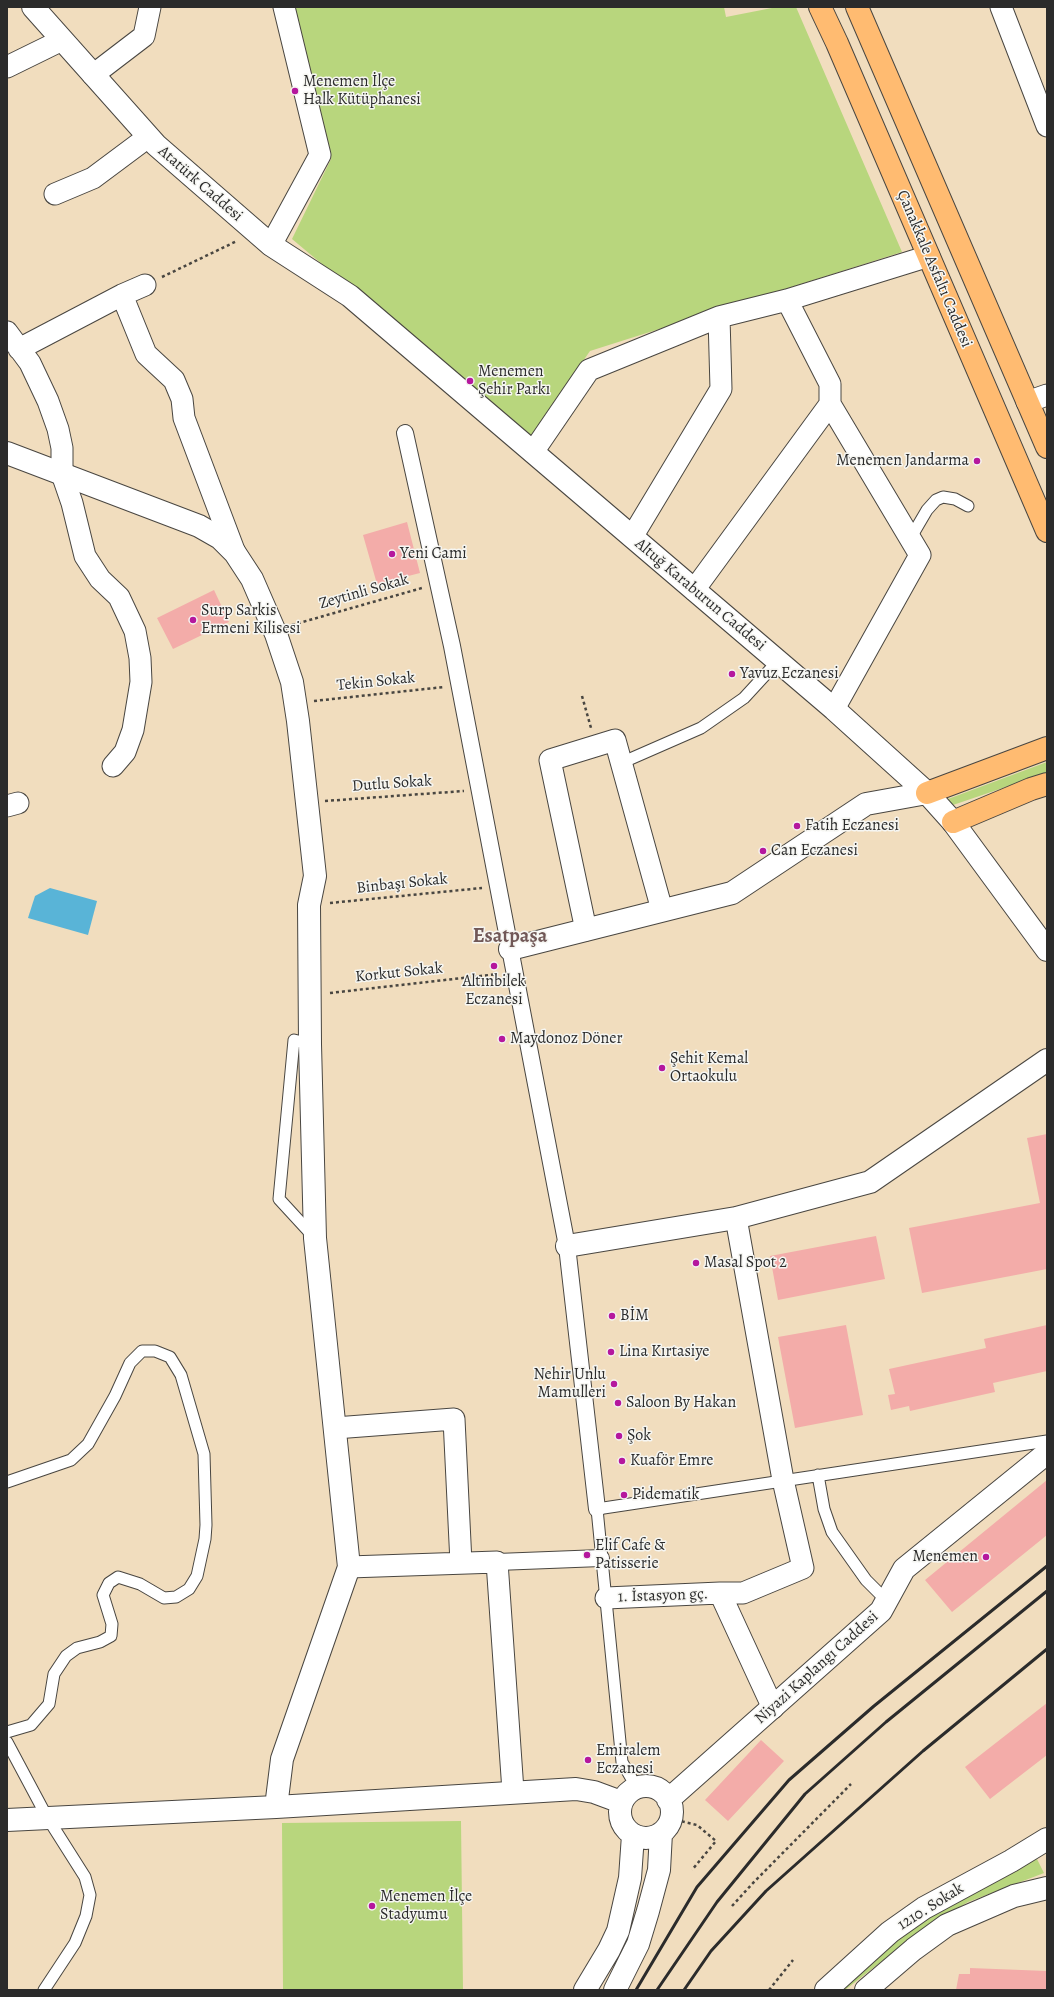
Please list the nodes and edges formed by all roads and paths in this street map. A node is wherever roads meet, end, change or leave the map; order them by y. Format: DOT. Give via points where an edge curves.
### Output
graph roads {
  1 [pos="33,7"];
  2 [pos="150,7"];
  3 [pos="284,7"];
  4 [pos="820,7"];
  5 [pos="857,7"];
  6 [pos="1001,7"];
  7 [pos="62,40"];
  8 [pos="7,67"];
  9 [pos="93,75"];
  10 [pos="1045,118"];
  11 [pos="148,137"];
  12 [pos="55,194"];
  13 [pos="263,239"];
  14 [pos="929,256"];
  15 [pos="145,285"];
  16 [pos="122,295"];
  17 [pos="787,300"];
  18 [pos="719,317"];
  19 [pos="7,332"];
  20 [pos="392,333"];
  21 [pos="19,349"];
  22 [pos="1047,395"];
  23 [pos="1027,402"];
  24 [pos="830,404"];
  25 [pos="405,433"];
  26 [pos="1047,447"];
  27 [pos="533,452"];
  28 [pos="7,453"];
  29 [pos="62,474"];
  30 [pos="968,506"];
  31 [pos="1047,531"];
  32 [pos="632,537"];
  33 [pos="910,539"];
  34 [pos="235,553"];
  35 [pos="438,583"];
  36 [pos="694,590"];
  37 [pos="274,630"];
  38 [pos="778,661"];
  39 [pos="459,686"];
  40 [pos="582,696"];
  41 [pos="295,703"];
  42 [pos="834,710"];
  43 [pos="596,746"];
  44 [pos="1047,748"];
  45 [pos="621,763"];
  46 [pos="113,766"];
  47 [pos="1047,784"];
  48 [pos="479,790"];
  49 [pos="927,793"];
  50 [pos="307,803"];
  51 [pos="953,822"];
  52 [pos="498,886"];
  53 [pos="309,905"];
  54 [pos="662,910"];
  55 [pos="586,930"];
  56 [pos="510,949"];
  57 [pos="1047,950"];
  58 [pos="514,973"];
  59 [pos="310,995"];
  60 [pos="310,1044"];
  61 [pos="1047,1060"];
  62 [pos="736,1218"];
  63 [pos="315,1238"];
  64 [pos="567,1246"];
  65 [pos="335,1428"];
  66 [pos="1047,1441"];
  67 [pos="1047,1453"];
  68 [pos="818,1475"];
  69 [pos="783,1480"];
  70 [pos="7,1482"];
  71 [pos="597,1509"];
  72 [pos="601,1558"];
  73 [pos="497,1562"];
  74 [pos="461,1563"];
  75 [pos="349,1567"];
  76 [pos="720,1593"];
  77 [pos="606,1598"];
  78 [pos="887,1601"];
  79 [pos="773,1708"];
  80 [pos="7,1732"];
  81 [pos="7,1742"];
  82 [pos="851,1784"];
  83 [pos="513,1791"];
  84 [pos="629,1795"];
  85 [pos="276,1806"];
  86 [pos="47,1817"];
  87 [pos="7,1820"];
  88 [pos="656,1825"];
  89 [pos="1047,1839"];
  90 [pos="692,1870"];
  91 [pos="1047,1888"];
  92 [pos="732,1906"];
  93 [pos="794,1960"];
  94 [pos="44,1990"];
  95 [pos="585,1990"];
  96 [pos="597,1990"];
  97 [pos="616,1990"];
  98 [pos="769,1990"];
  99 [pos="826,1990"];
  100 [pos="866,1990"];
  1 -- 7 [label="street, Atatürk Caddesi"];
  2 -- 9 [label="street" via="144,36"];
  3 -- 13 [label="street" via="320,155"];
  4 -- 14 [label="highway, Çanakkale Asfaltı Caddesi"];
  5 -- 23 [label="highway, Çanakkale Asfaltı Caddesi"];
  6 -- 10 [label="street"];
  7 -- 8 [label="street"];
  7 -- 9 [label="street, Atatürk Caddesi"];
  9 -- 11 [label="street, Atatürk Caddesi"];
  11 -- 12 [label="street" via="93,178"];
  11 -- 13 [label="street, Atatürk Caddesi"];
  13 -- 15 [label="path"];
  13 -- 20 [label="street, Atatürk Caddesi" via="350,296"];
  14 -- 17 [label="street"];
  14 -- 31 [label="highway, Çanakkale Asfaltı Caddesi"];
  15 -- 16 [label="street"];
  16 -- 21 [label="street"];
  16 -- 34 [label="street" via="146,354 174,380 182,399 184,418"];
  17 -- 18 [label="street"];
  17 -- 24 [label="street" via="830,384"];
  18 -- 27 [label="street" via="589,370"];
  18 -- 32 [label="street" via="721,389"];
  19 -- 21 [label="street"];
  20 -- 27 [label="street, Altuğ Karaburun Caddesi"];
  21 -- 29 [label="street" via="30,363 58,429 62,448"];
  22 -- 23 [label="street"];
  23 -- 26 [label="highway, Çanakkale Asfaltı Caddesi"];
  24 -- 33 [label="street"];
  24 -- 36 [label="street"];
  25 -- 35 [label="street"];
  27 -- 32 [label="street, Altuğ Karaburun Caddesi"];
  28 -- 29 [label="street"];
  29 -- 34 [label="street" via="199,526 220,538"];
  29 -- 46 [label="street" via="85,556 100,578 119,597 135,631 139,651 141,682 133,730 125,752"];
  30 -- 33 [label="lane" via="955,499 943,497 936,500"];
  32 -- 36 [label="street, Altuğ Karaburun Caddesi"];
  33 -- 42 [label="street" via="920,555"];
  34 -- 37 [label="street" via="252,579"];
  35 -- 37 [label="path, Zeytinli Sokak"];
  35 -- 39 [label="street"];
  36 -- 38 [label="street, Altuğ Karaburun Caddesi"];
  37 -- 41 [label="street" via="292,682"];
  38 -- 42 [label="street, Altuğ Karaburun Caddesi"];
  38 -- 45 [label="lane" via="744,698 701,728"];
  39 -- 41 [label="path, Tekin Sokak"];
  39 -- 48 [label="street"];
  40 -- 43 [label="path"];
  41 -- 50 [label="street"];
  42 -- 49 [label="street, Altuğ Karaburun Caddesi"];
  43 -- 45 [label="street" via="615,740"];
  43 -- 55 [label="street" via="550,760"];
  44 -- 49 [label="highway"];
  45 -- 54 [label="street"];
  47 -- 51 [label="highway"];
  48 -- 50 [label="path, Dutlu Sokak"];
  48 -- 52 [label="street"];
  49 -- 51 [label="street, Altuğ Karaburun Caddesi"];
  49 -- 54 [label="street" via="866,804 732,893"];
  50 -- 53 [label="street" via="315,876"];
  51 -- 57 [label="street, Altuğ Karaburun Caddesi"];
  52 -- 53 [label="path, Binbaşı Sokak"];
  52 -- 56 [label="street"];
  53 -- 59 [label="street"];
  54 -- 55 [label="street"];
  55 -- 56 [label="street"];
  56 -- 58 [label="street"];
  58 -- 59 [label="path, Korkut Sokak"];
  58 -- 64 [label="street"];
  59 -- 60 [label="street"];
  60 -- 63 [label="street"];
  60 -- 63 [label="lane" via="294,1040 279,1199"];
  61 -- 62 [label="street" via="870,1182"];
  62 -- 64 [label="street"];
  62 -- 69 [label="street"];
  63 -- 65 [label="street"];
  64 -- 71 [label="street"];
  65 -- 74 [label="street" via="454,1419"];
  65 -- 75 [label="street"];
  66 -- 68 [label="lane"];
  67 -- 78 [label="street, Niyazi Kaplangı Caddesi" via="904,1569"];
  68 -- 69 [label="lane"];
  68 -- 78 [label="lane" via="824,1509 832,1532 866,1580"];
  69 -- 71 [label="lane"];
  69 -- 76 [label="street, 1. İstasyon gç." via="803,1568 743,1593"];
  70 -- 80 [label="lane" via="71,1460 88,1444 130,1363 142,1351 155,1351 170,1357 183,1382 204,1454 206,1524 197,1576 189,1589 176,1597 164,1598 140,1584 118,1577 109,1583 103,1595 112,1624 110,1636 100,1642 77,1648 66,1656 54,1674 49,1704 31,1725"];
  71 -- 72 [label="lane"];
  72 -- 73 [label="street"];
  72 -- 77 [label="lane"];
  73 -- 74 [label="street"];
  73 -- 83 [label="street"];
  74 -- 75 [label="street"];
  75 -- 85 [label="street" via="282,1759"];
  76 -- 77 [label="street, 1. İstasyon gç."];
  76 -- 79 [label="street, 1. İstasyon gç."];
  77 -- 84 [label="lane" via="622,1762"];
  78 -- 79 [label="street, Niyazi Kaplangı Caddesi" via="882,1611"];
  79 -- 88 [label="street, Niyazi Kaplangı Caddesi"];
  81 -- 86 [label="lane"];
  82 -- 92 [label="path"];
  83 -- 84 [label="street" via="576,1789"];
  83 -- 85 [label="street"];
  84 -- 88 [label="street" via="620,1819 624,1826"];
  84 -- 88 [label="street" via="650,1786 658,1789"];
  85 -- 86 [label="street"];
  86 -- 87 [label="street"];
  86 -- 94 [label="lane" via="85,1877 90,1895 86,1916 75,1943"];
  88 -- 90 [label="path" via="697,1825 716,1841"];
  88 -- 95 [label="street" via="630,1878 618,1931"];
  88 -- 96 [label="street" via="628,1932"];
  88 -- 97 [label="street" via="659,1870 632,1959"];
  89 -- 99 [label="street, 1210. Sokak" via="924,1908 890,1932"];
  91 -- 100 [label="street, 1210. Sokak" via="1014,1896 947,1925 914,1948"];
  93 -- 98 [label="path"];
}
